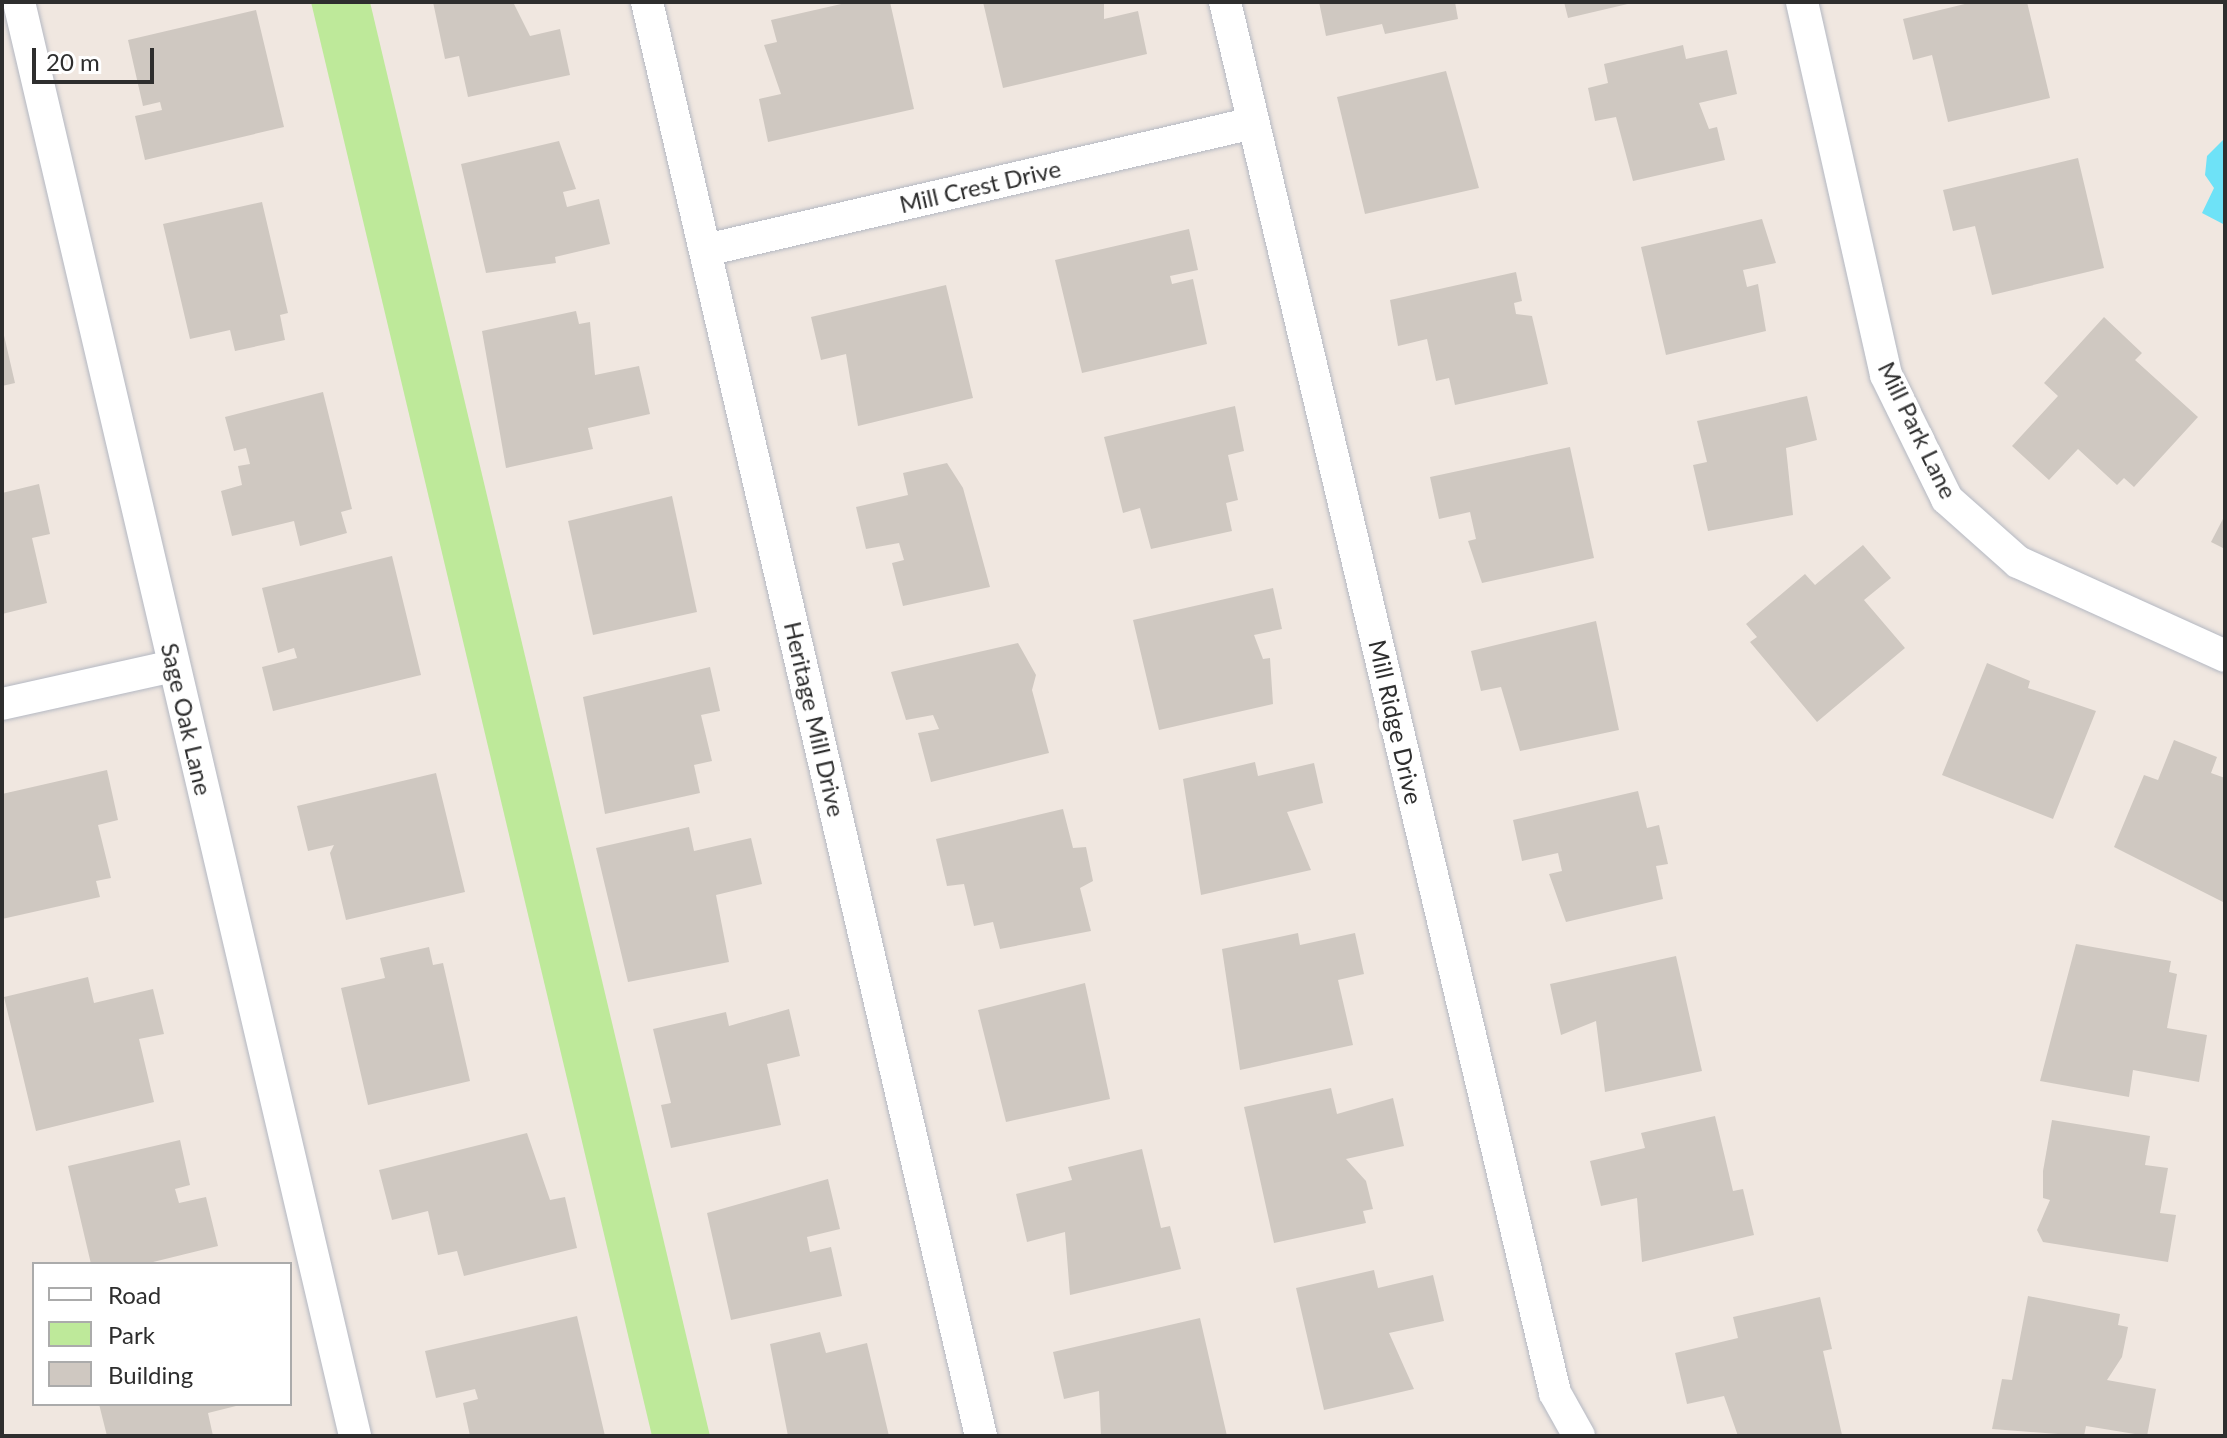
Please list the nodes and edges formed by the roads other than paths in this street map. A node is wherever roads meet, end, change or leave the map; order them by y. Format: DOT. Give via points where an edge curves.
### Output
graph roads {
  1 [pos="19,2"];
  2 [pos="647,2"];
  3 [pos="1225,2"];
  4 [pos="1802,2"];
  5 [pos="1253,123"];
  6 [pos="706,250"];
  7 [pos="2225,656"];
  8 [pos="174,666"];
  9 [pos="2,704"];
  10 [pos="355,1436"];
  11 [pos="981,1436"];
  12 [pos="1579,1436"];
  1 -- 8 [label="street, Sage Oak Lane"];
  2 -- 6 [label="street, Heritage Mill Drive"];
  3 -- 5 [label="street, Mill Ridge Drive"];
  4 -- 7 [label="street, Mill Park Lane" via="1886,375 1947,499 2018,562"];
  5 -- 6 [label="street, Mill Crest Drive"];
  5 -- 12 [label="street, Mill Ridge Drive" via="1555,1393"];
  6 -- 11 [label="street, Heritage Mill Drive"];
  8 -- 9 [label="street"];
  8 -- 10 [label="street, Sage Oak Lane"];
}
